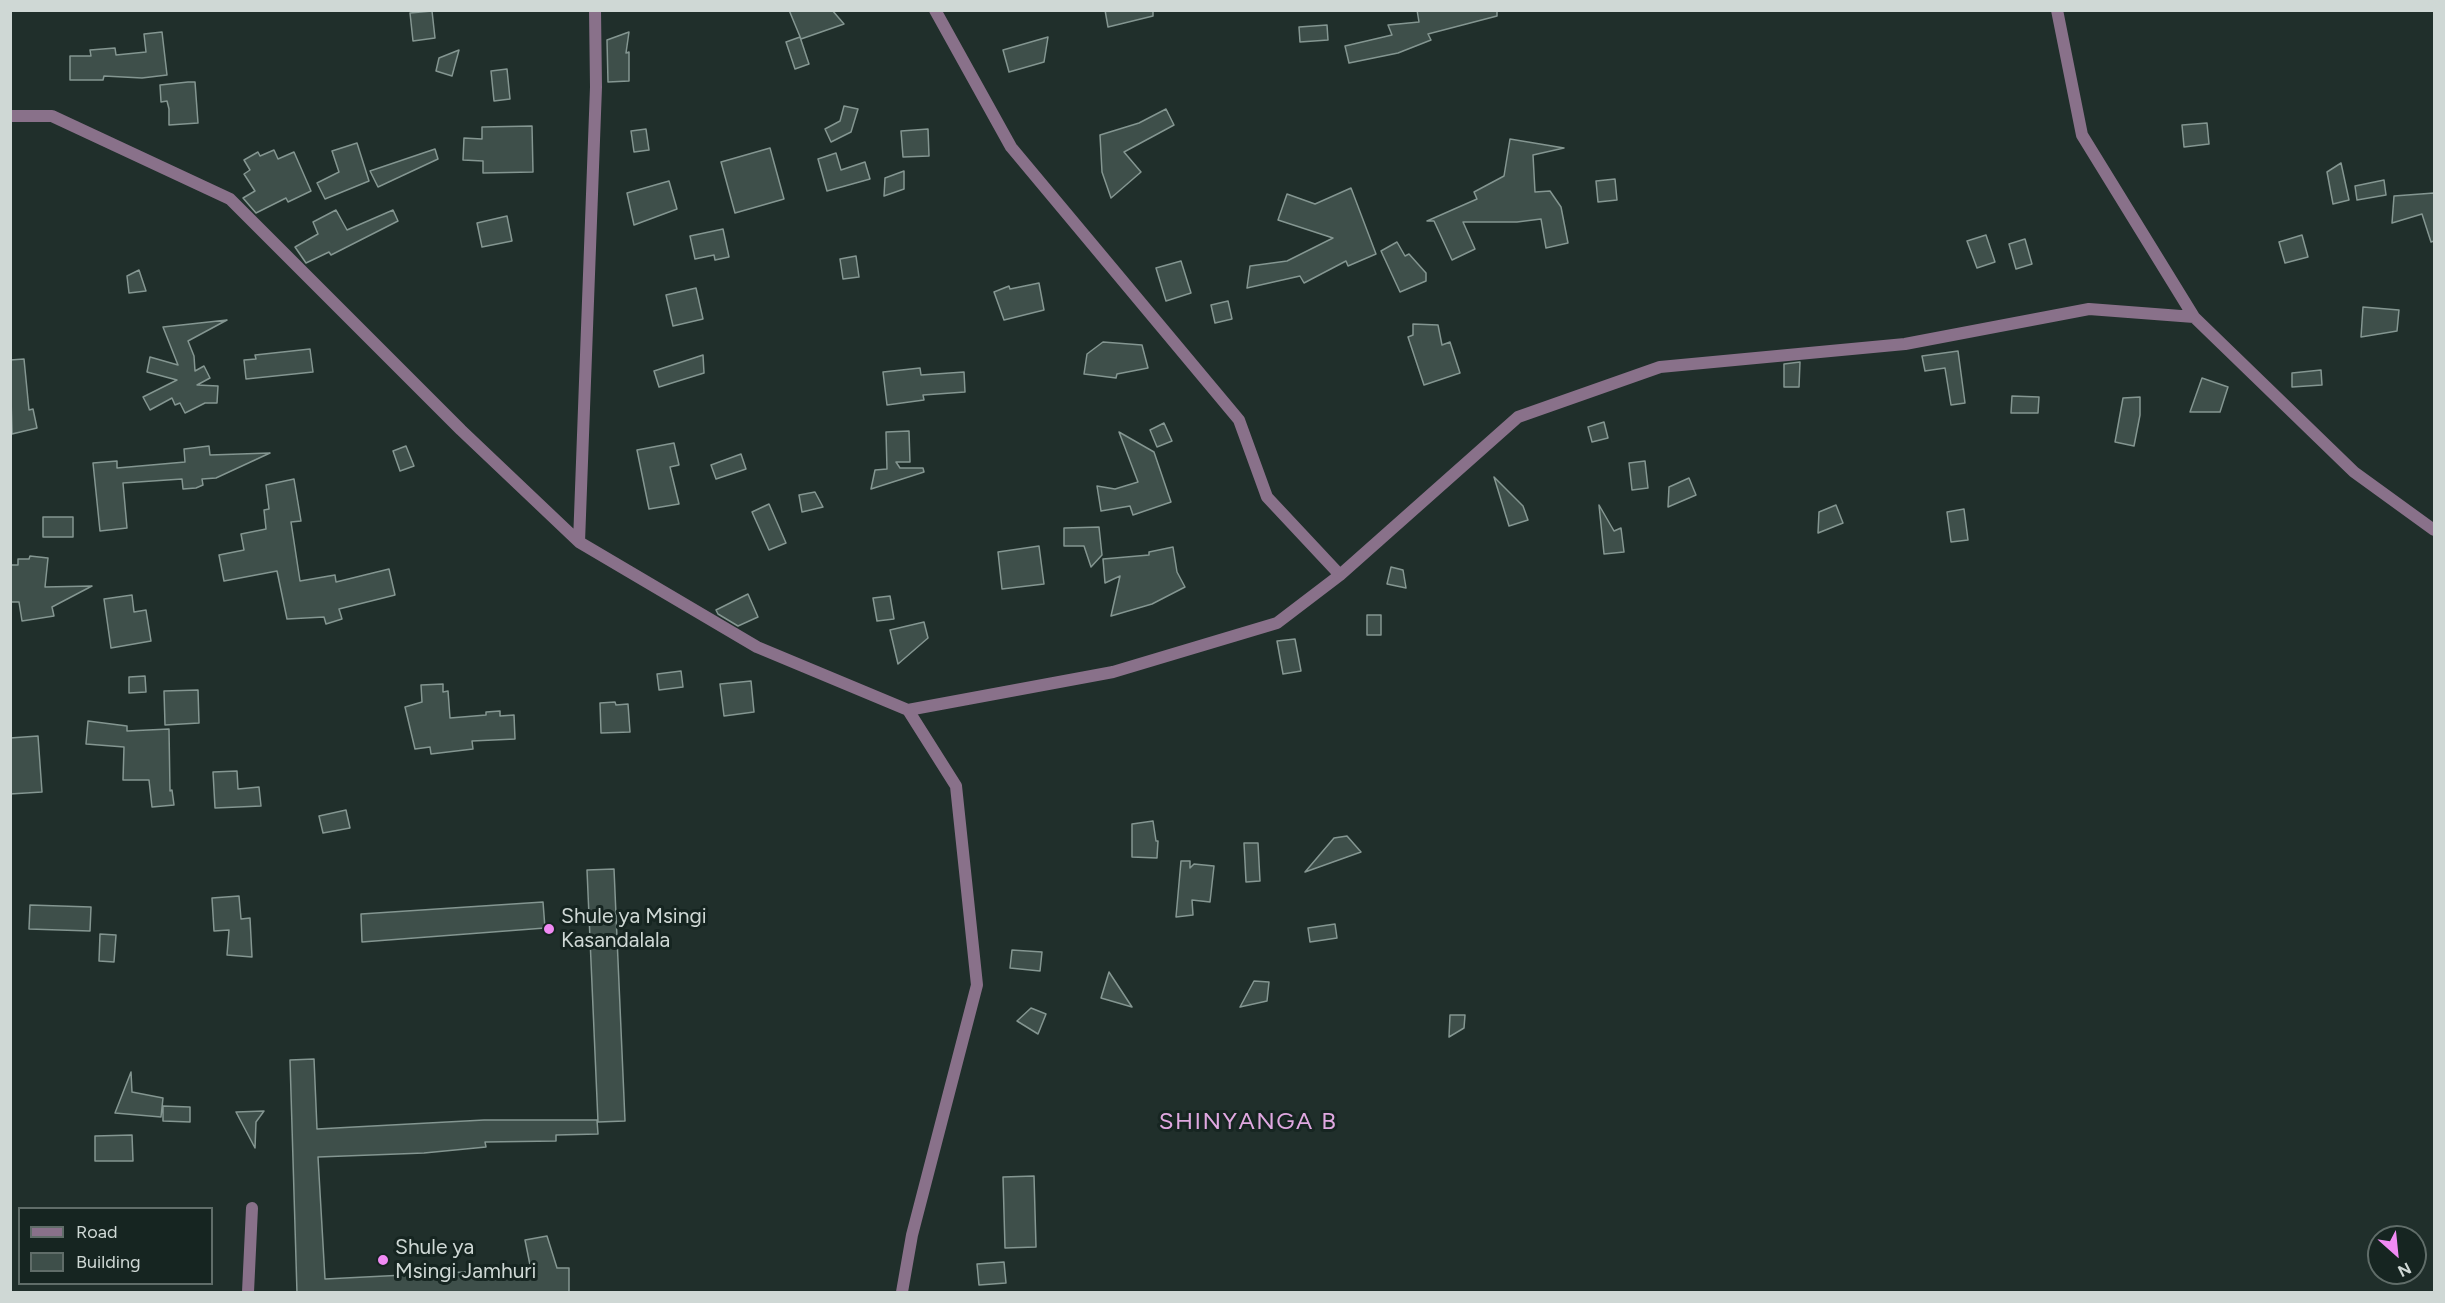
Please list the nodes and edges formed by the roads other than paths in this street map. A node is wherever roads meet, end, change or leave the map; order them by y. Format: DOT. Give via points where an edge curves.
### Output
graph roads {
  1 [pos="595,10"];
  2 [pos="935,10"];
  3 [pos="2057,10"];
  4 [pos="10,116"];
  5 [pos="2194,317"];
  6 [pos="2434,530"];
  7 [pos="579,542"];
  8 [pos="1340,575"];
  9 [pos="908,710"];
  10 [pos="252,1208"];
  11 [pos="248,1293"];
  12 [pos="902,1293"];
  1 -- 7 [label="street" via="596,87"];
  2 -- 8 [label="street" via="1011,147 1239,420 1267,497"];
  3 -- 5 [label="street" via="2082,135"];
  4 -- 7 [label="street" via="52,116 230,199"];
  5 -- 6 [label="street" via="2354,472"];
  5 -- 8 [label="street" via="2089,309 1905,344 1660,367 1518,417"];
  7 -- 9 [label="street" via="757,647"];
  8 -- 9 [label="street" via="1277,623 1113,672"];
  9 -- 12 [label="street" via="956,786 977,985 912,1235"];
  10 -- 11 [label="street"];
}
